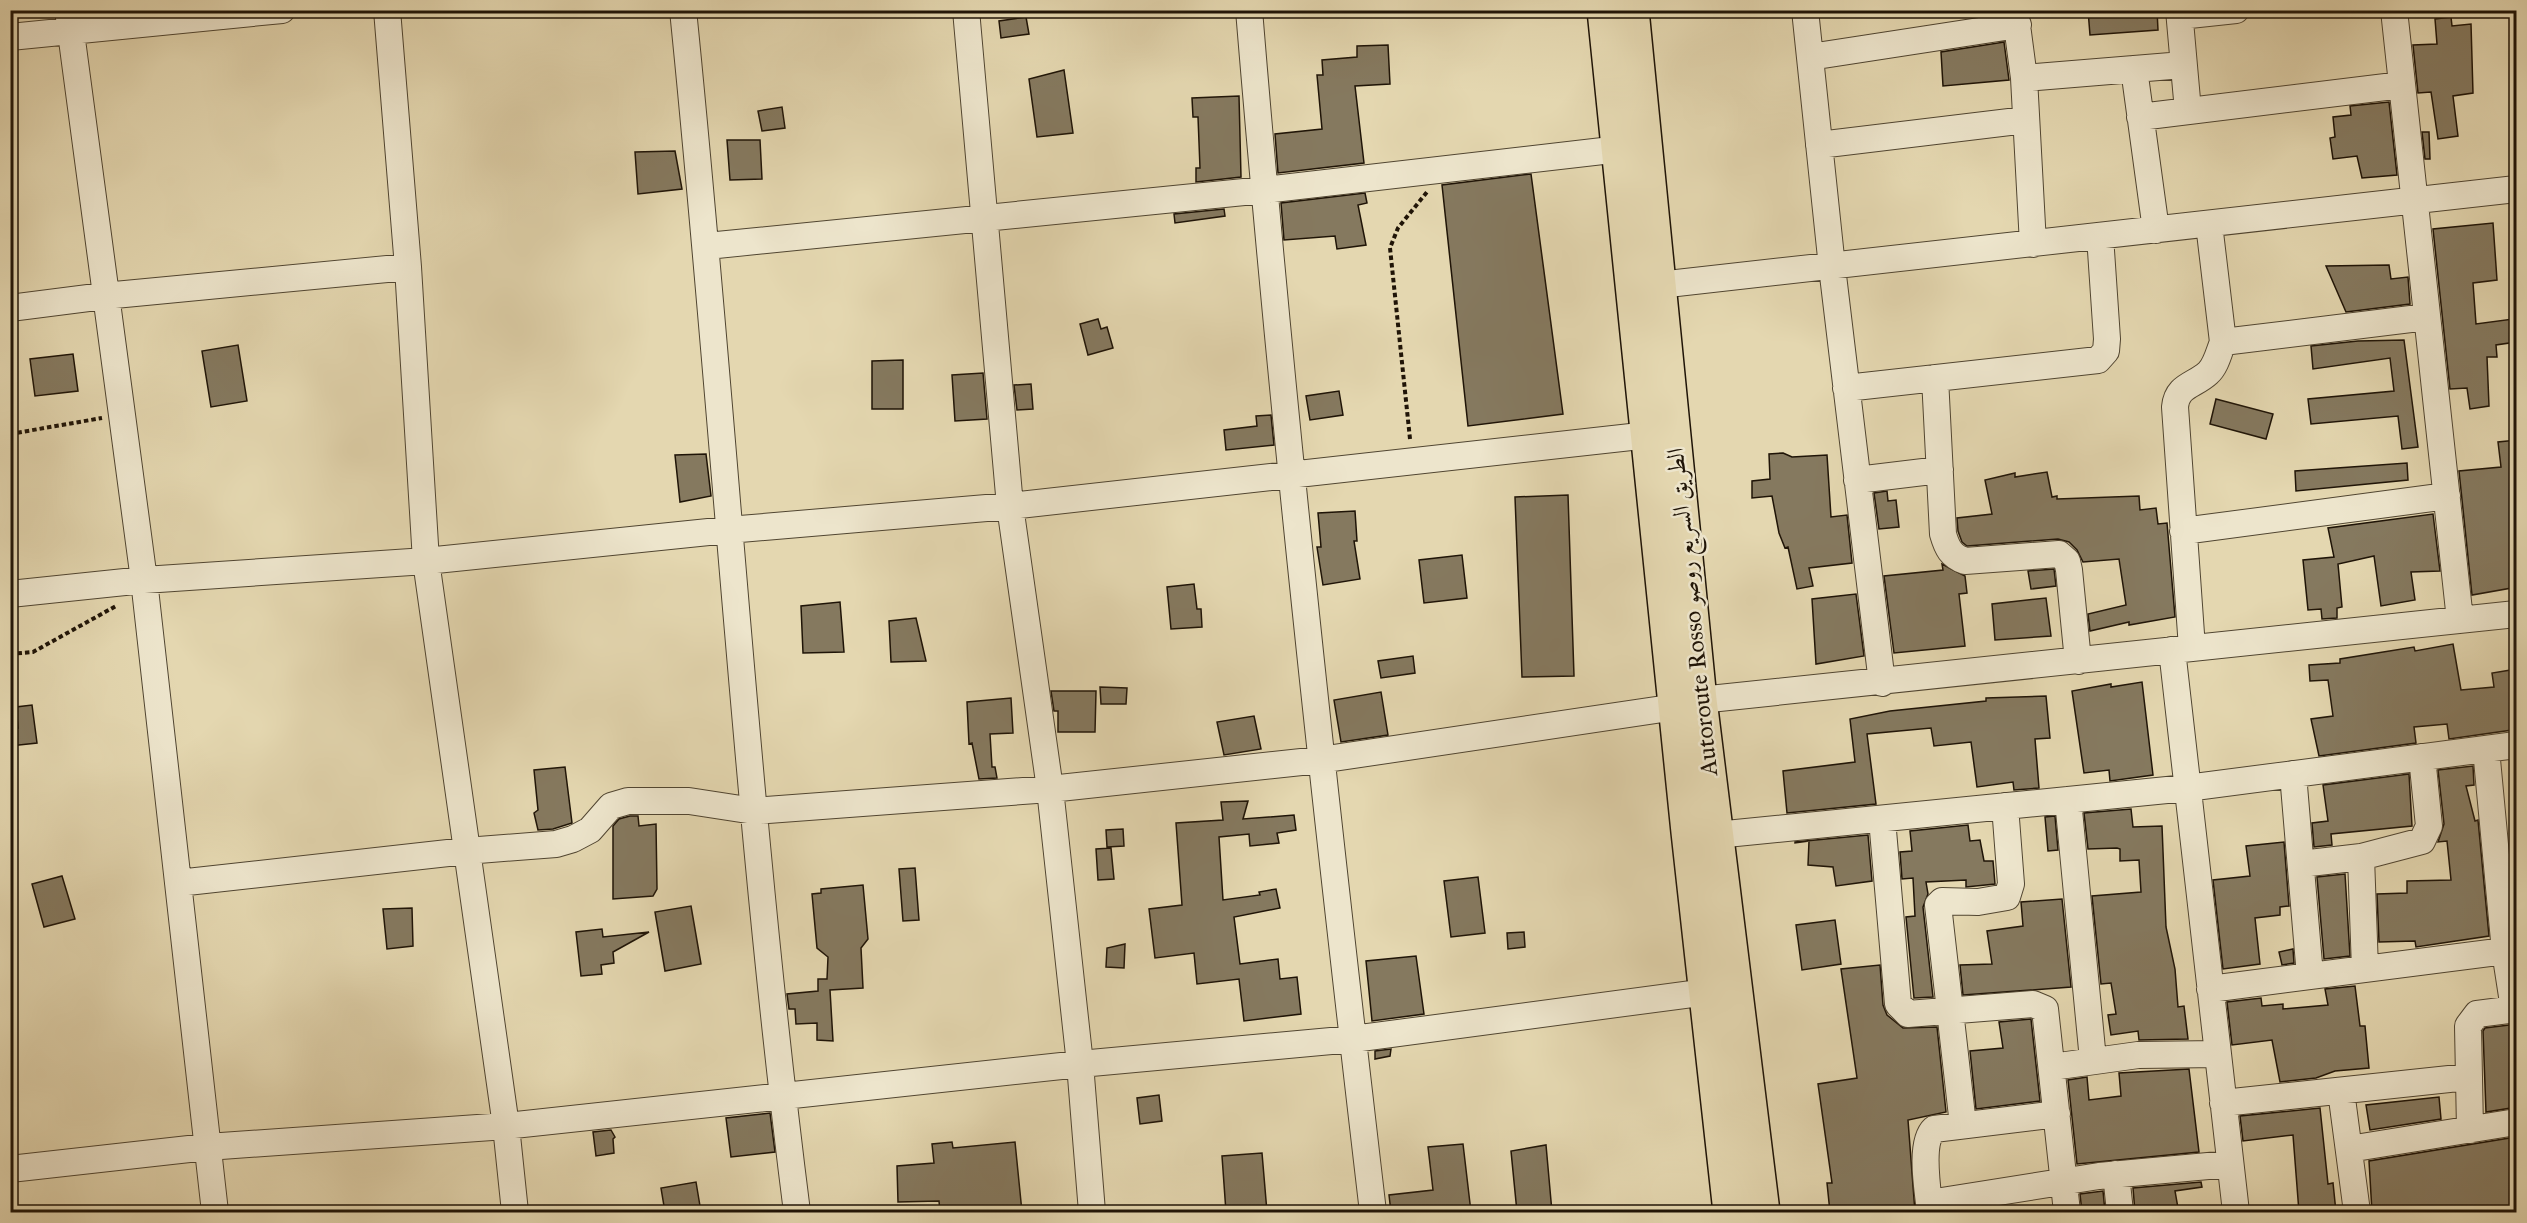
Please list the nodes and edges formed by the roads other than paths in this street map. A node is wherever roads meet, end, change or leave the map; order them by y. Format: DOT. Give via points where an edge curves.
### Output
graph roads {
  1 [pos="282,10"];
  2 [pos="387,10"];
  3 [pos="683,10"];
  4 [pos="966,10"];
  5 [pos="1249,10"];
  6 [pos="1604,10"];
  7 [pos="1632,10"];
  8 [pos="1805,10"];
  9 [pos="2236,10"];
  10 [pos="2394,10"];
  11 [pos="2180,13"];
  12 [pos="2016,18"];
  13 [pos="68,21"];
  14 [pos="10,37"];
  15 [pos="1810,57"];
  16 [pos="2183,65"];
  17 [pos="2134,69"];
  18 [pos="2024,78"];
  19 [pos="2402,85"];
  20 [pos="2188,111"];
  21 [pos="2140,117"];
  22 [pos="2026,120"];
  23 [pos="1819,145"];
  24 [pos="1620,149"];
  25 [pos="2517,189"];
  26 [pos="1264,190"];
  27 [pos="2415,200"];
  28 [pos="986,217"];
  29 [pos="2209,224"];
  30 [pos="2156,230"];
  31 [pos="2100,236"];
  32 [pos="2033,244"];
  33 [pos="707,246"];
  34 [pos="408,267"];
  35 [pos="1832,267"];
  36 [pos="1659,285"];
  37 [pos="104,296"];
  38 [pos="10,308"];
  39 [pos="2427,317"];
  40 [pos="2223,342"];
  41 [pos="1935,378"];
  42 [pos="1846,388"];
  43 [pos="1648,435"];
  44 [pos="1940,470"];
  45 [pos="1292,475"];
  46 [pos="1857,480"];
  47 [pos="2447,496"];
  48 [pos="1010,506"];
  49 [pos="728,530"];
  50 [pos="2184,531"];
  51 [pos="426,561"];
  52 [pos="144,580"];
  53 [pos="10,594"];
  54 [pos="2517,614"];
  55 [pos="2460,620"];
  56 [pos="2182,649"];
  57 [pos="2078,661"];
  58 [pos="1882,683"];
  59 [pos="1688,704"];
  60 [pos="2517,745"];
  61 [pos="2486,749"];
  62 [pos="2422,757"];
  63 [pos="1320,760"];
  64 [pos="2293,774"];
  65 [pos="2187,788"];
  66 [pos="1050,789"];
  67 [pos="2068,800"];
  68 [pos="2005,806"];
  69 [pos="754,811"];
  70 [pos="1882,819"];
  71 [pos="1716,835"];
  72 [pos="466,851"];
  73 [pos="2361,857"];
  74 [pos="2301,864"];
  75 [pos="178,883"];
  76 [pos="2505,951"];
  77 [pos="2366,969"];
  78 [pos="2310,976"];
  79 [pos="2210,988"];
  80 [pos="1707,992"];
  81 [pos="2515,1009"];
  82 [pos="1949,1011"];
  83 [pos="1353,1039"];
  84 [pos="2218,1054"];
  85 [pos="2093,1060"];
  86 [pos="1080,1064"];
  87 [pos="2052,1067"];
  88 [pos="2468,1077"];
  89 [pos="2341,1091"];
  90 [pos="782,1096"];
  91 [pos="2223,1103"];
  92 [pos="2057,1114"];
  93 [pos="2517,1122"];
  94 [pos="1963,1125"];
  95 [pos="506,1126"];
  96 [pos="2470,1130"];
  97 [pos="207,1147"];
  98 [pos="2349,1149"];
  99 [pos="2230,1164"];
  100 [pos="10,1169"];
  101 [pos="2116,1174"];
  102 [pos="2064,1182"];
  103 [pos="1930,1208"];
  104 [pos="215,1212"];
  105 [pos="514,1212"];
  106 [pos="797,1212"];
  107 [pos="1092,1212"];
  108 [pos="1373,1212"];
  109 [pos="1730,1212"];
  110 [pos="1763,1212"];
  111 [pos="2067,1212"];
  112 [pos="2120,1212"];
  113 [pos="2236,1212"];
  114 [pos="2358,1212"];
  1 -- 13 [label="street"];
  2 -- 34 [label="street"];
  3 -- 33 [label="street"];
  4 -- 28 [label="street"];
  5 -- 26 [label="street"];
  6 -- 24 [label="highway, Autoroute Rosso الطريق السريع روصو"];
  7 -- 36 [label="highway, Autoroute Rosso الطريق السريع روصو"];
  8 -- 15 [label="street"];
  9 -- 11 [label="street"];
  10 -- 19 [label="street"];
  11 -- 16 [label="street"];
  12 -- 15 [label="street"];
  12 -- 18 [label="street"];
  13 -- 14 [label="street"];
  13 -- 37 [label="street"];
  15 -- 23 [label="street"];
  16 -- 17 [label="street"];
  16 -- 20 [label="street"];
  17 -- 18 [label="street"];
  17 -- 21 [label="street"];
  18 -- 22 [label="street"];
  19 -- 20 [label="street"];
  19 -- 27 [label="street"];
  20 -- 21 [label="street"];
  21 -- 30 [label="street"];
  22 -- 23 [label="street"];
  22 -- 32 [label="street"];
  23 -- 35 [label="street"];
  24 -- 26 [label="street"];
  24 -- 43 [label="highway, Autoroute Rosso الطريق السريع روصو"];
  25 -- 27 [label="street"];
  26 -- 28 [label="street"];
  26 -- 45 [label="street"];
  27 -- 29 [label="street"];
  27 -- 39 [label="street"];
  28 -- 33 [label="street"];
  28 -- 48 [label="street"];
  29 -- 30 [label="street"];
  29 -- 40 [label="street"];
  30 -- 31 [label="street"];
  31 -- 32 [label="street"];
  31 -- 41 [label="street" via="2107,339 2104,356 2098,360"];
  32 -- 35 [label="street"];
  33 -- 49 [label="street"];
  34 -- 37 [label="street"];
  34 -- 51 [label="street"];
  35 -- 36 [label="street"];
  35 -- 42 [label="street"];
  36 -- 59 [label="highway, Autoroute Rosso الطريق السريع روصو"];
  37 -- 38 [label="street"];
  37 -- 52 [label="street"];
  39 -- 40 [label="street"];
  39 -- 47 [label="street"];
  40 -- 50 [label="street" via="2208,374 2182,388 2175,398"];
  41 -- 42 [label="street"];
  41 -- 44 [label="street"];
  42 -- 46 [label="street"];
  43 -- 45 [label="street"];
  43 -- 59 [label="highway, Autoroute Rosso الطريق السريع روصو"];
  44 -- 46 [label="street"];
  44 -- 57 [label="street" via="1943,534 1947,548 1956,558 1965,561 2059,554 2067,561"];
  45 -- 48 [label="street"];
  45 -- 63 [label="street"];
  46 -- 58 [label="street"];
  47 -- 50 [label="street"];
  47 -- 55 [label="street"];
  48 -- 49 [label="street"];
  48 -- 66 [label="street"];
  49 -- 51 [label="street"];
  49 -- 69 [label="street"];
  50 -- 56 [label="street"];
  51 -- 52 [label="street"];
  51 -- 72 [label="street"];
  52 -- 53 [label="street"];
  52 -- 75 [label="street"];
  54 -- 55 [label="street"];
  55 -- 56 [label="street"];
  56 -- 57 [label="street"];
  56 -- 65 [label="street"];
  57 -- 58 [label="street"];
  58 -- 59 [label="street"];
  59 -- 63 [label="street"];
  59 -- 71 [label="highway, Autoroute Rosso الطريق السريع روصو"];
  59 -- 80 [label="highway, Autoroute Rosso الطريق السريع روصو"];
  60 -- 61 [label="street"];
  61 -- 62 [label="street"];
  61 -- 76 [label="street"];
  62 -- 64 [label="street"];
  62 -- 73 [label="street" via="2427,834 2422,841"];
  63 -- 66 [label="street"];
  63 -- 83 [label="street"];
  64 -- 65 [label="street"];
  64 -- 74 [label="street"];
  65 -- 67 [label="street"];
  65 -- 79 [label="street"];
  66 -- 69 [label="street"];
  66 -- 86 [label="street"];
  67 -- 68 [label="street"];
  67 -- 85 [label="street"];
  68 -- 70 [label="street"];
  68 -- 82 [label="street" via="2011,884 2007,897 1995,901 1942,901 1938,905"];
  69 -- 72 [label="street" via="689,801 628,801 611,806 590,830 573,839 556,844"];
  69 -- 90 [label="street"];
  70 -- 71 [label="street"];
  70 -- 82 [label="street" via="1898,1004 1908,1014"];
  71 -- 110 [label="highway, Autoroute Rosso الطريق السريع روصو"];
  72 -- 75 [label="street"];
  72 -- 95 [label="street"];
  73 -- 74 [label="street"];
  73 -- 77 [label="street"];
  74 -- 78 [label="street"];
  75 -- 97 [label="street"];
  76 -- 77 [label="street"];
  76 -- 81 [label="street"];
  77 -- 78 [label="street"];
  78 -- 79 [label="street"];
  79 -- 84 [label="street"];
  80 -- 83 [label="street"];
  80 -- 109 [label="highway, Autoroute Rosso الطريق السريع روصو"];
  81 -- 88 [label="street" via="2474,1016 2468,1026"];
  82 -- 87 [label="street" via="2038,1005 2047,1015"];
  82 -- 94 [label="street"];
  83 -- 86 [label="street"];
  83 -- 108 [label="street"];
  84 -- 85 [label="street"];
  84 -- 91 [label="street"];
  85 -- 87 [label="street"];
  86 -- 90 [label="street"];
  86 -- 107 [label="street"];
  87 -- 92 [label="street"];
  88 -- 89 [label="street"];
  88 -- 96 [label="street"];
  89 -- 91 [label="street"];
  89 -- 98 [label="street"];
  90 -- 95 [label="street"];
  90 -- 106 [label="street"];
  91 -- 99 [label="street"];
  92 -- 94 [label="street"];
  92 -- 102 [label="street"];
  93 -- 96 [label="street"];
  94 -- 103 [label="street" via="1934,1129 1927,1138"];
  95 -- 97 [label="street"];
  95 -- 105 [label="street"];
  96 -- 98 [label="street"];
  97 -- 100 [label="street"];
  97 -- 104 [label="street"];
  98 -- 114 [label="street"];
  99 -- 101 [label="street"];
  99 -- 113 [label="street"];
  101 -- 102 [label="street"];
  101 -- 112 [label="street"];
  102 -- 103 [label="street"];
  102 -- 111 [label="street"];
}
